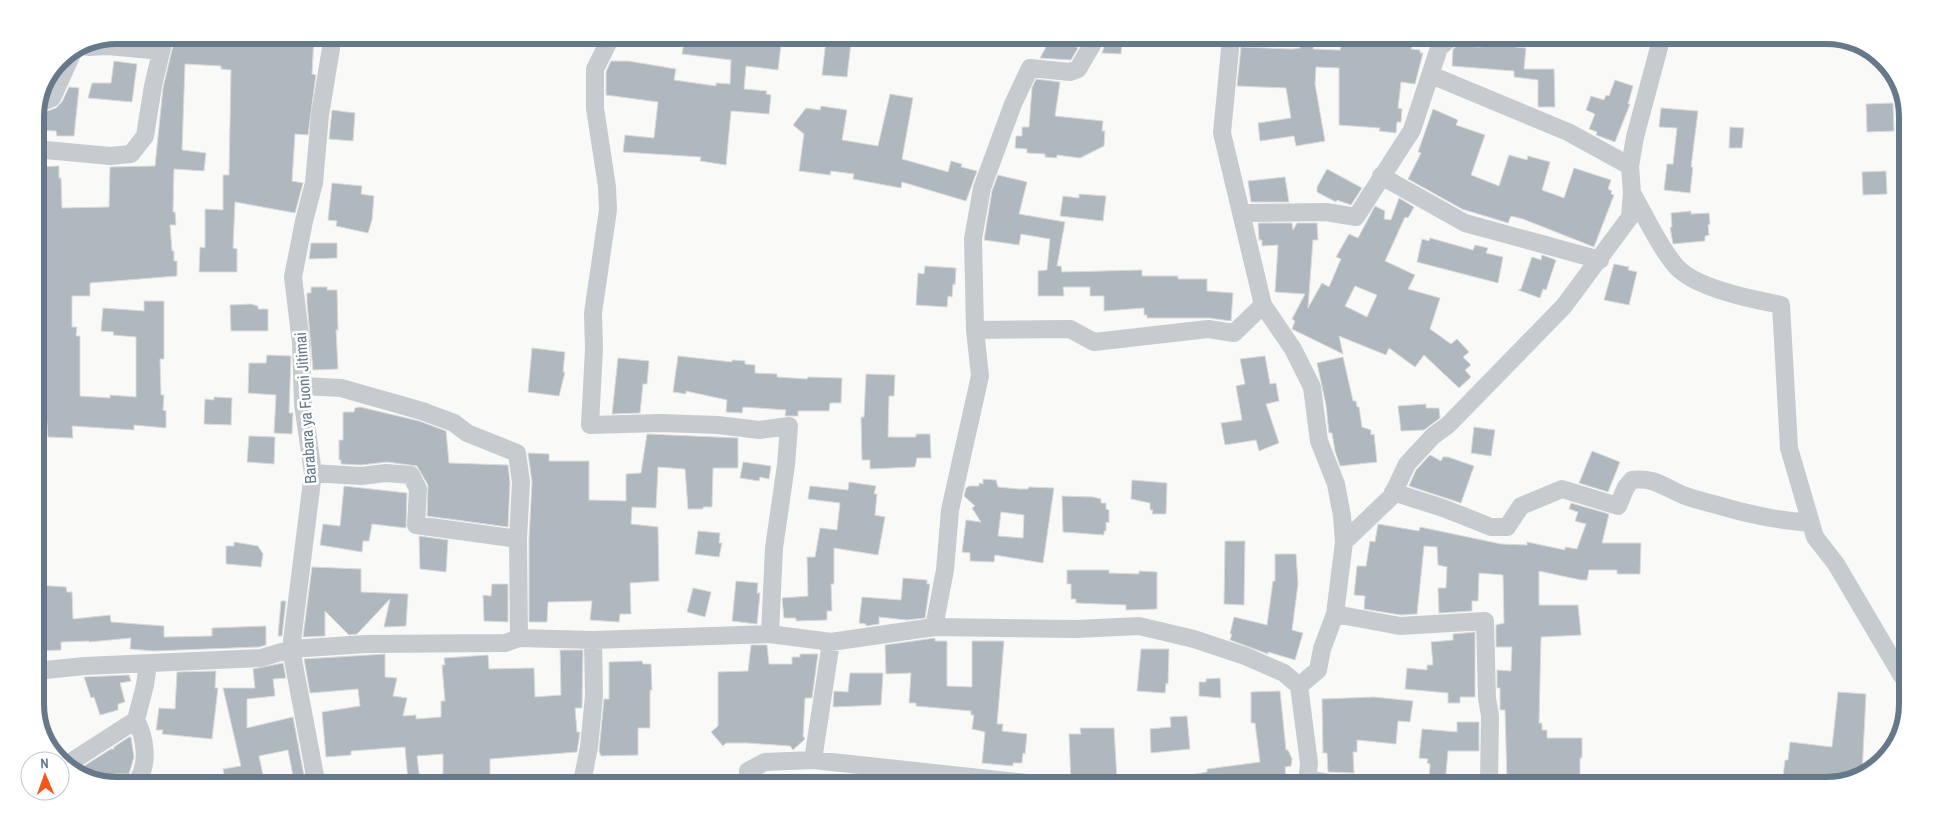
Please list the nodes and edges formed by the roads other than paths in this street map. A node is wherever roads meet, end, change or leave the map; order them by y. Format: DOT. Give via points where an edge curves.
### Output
graph roads {
  1 [pos="145,44"];
  2 [pos="163,44"];
  3 [pos="332,44"];
  4 [pos="608,44"];
  5 [pos="1093,44"];
  6 [pos="1231,44"];
  7 [pos="1444,44"];
  8 [pos="1659,44"];
  9 [pos="100,46"];
  10 [pos="68,63"];
  11 [pos="1431,75"];
  12 [pos="46,100"];
  13 [pos="44,151"];
  14 [pos="1630,166"];
  15 [pos="1381,176"];
  16 [pos="1632,192"];
  17 [pos="1241,213"];
  18 [pos="1600,260"];
  19 [pos="1263,305"];
  20 [pos="976,330"];
  21 [pos="303,386"];
  22 [pos="313,473"];
  23 [pos="1394,492"];
  24 [pos="1811,523"];
  25 [pos="518,539"];
  26 [pos="1344,542"];
  27 [pos="1335,614"];
  28 [pos="934,627"];
  29 [pos="770,634"];
  30 [pos="519,638"];
  31 [pos="593,640"];
  32 [pos="831,642"];
  33 [pos="291,649"];
  34 [pos="148,664"];
  35 [pos="44,670"];
  36 [pos="1899,671"];
  37 [pos="1299,686"];
  38 [pos="136,720"];
  39 [pos="813,760"];
  40 [pos="71,762"];
  41 [pos="140,777"];
  42 [pos="315,777"];
  43 [pos="583,777"];
  44 [pos="749,777"];
  45 [pos="956,777"];
  46 [pos="1308,777"];
  47 [pos="1489,777"];
  1 -- 9 [label="street"];
  2 -- 13 [label="street" via="145,136 131,154 110,156"];
  3 -- 21 [label="street, Barabara ya Fuoni Jitimai" via="320,115 314,182 293,277"];
  4 -- 29 [label="street" via="595,69 594,108 608,210 593,313 590,425 661,423 759,430 789,426 774,548"];
  5 -- 20 [label="street" via="1078,69 1070,72 1030,68 1013,104 982,188 973,239"];
  6 -- 17 [label="street" via="1222,133"];
  7 -- 11 [label="street" via="1439,48"];
  8 -- 14 [label="street" via="1634,137"];
  10 -- 12 [label="street" via="52,98"];
  11 -- 14 [label="street" via="1568,132"];
  11 -- 15 [label="street" via="1412,130"];
  14 -- 16 [label="street"];
  15 -- 17 [label="street" via="1356,217 1326,212"];
  15 -- 18 [label="street" via="1465,223"];
  16 -- 18 [label="street" via="1630,217"];
  16 -- 24 [label="street" via="1675,266 1690,278 1742,297 1781,305 1789,448"];
  17 -- 19 [label="street"];
  18 -- 23 [label="street" via="1564,306 1406,464"];
  19 -- 20 [label="street" via="1234,333 1208,329 1094,342 1070,329"];
  19 -- 26 [label="street" via="1312,387 1319,441 1336,484"];
  20 -- 28 [label="street" via="980,376 950,510 946,570"];
  21 -- 22 [label="street, Barabara ya Fuoni Jitimai"];
  21 -- 25 [label="street" via="341,388 422,411 517,453 521,482"];
  22 -- 25 [label="street" via="411,475 418,489 416,525"];
  22 -- 33 [label="street, Barabara ya Fuoni Jitimai"];
  23 -- 24 [label="street" via="1491,527 1508,527 1521,506 1562,489 1618,506 1632,480 1645,479 1658,481 1682,494 1723,507 1784,521"];
  23 -- 26 [label="street"];
  24 -- 36 [label="street" via="1815,536 1836,564"];
  25 -- 30 [label="street"];
  26 -- 27 [label="street"];
  27 -- 37 [label="street" via="1318,670"];
  27 -- 47 [label="street" via="1400,626 1485,621"];
  28 -- 32 [label="street"];
  28 -- 37 [label="street" via="1076,629 1139,626 1245,656 1284,674"];
  29 -- 31 [label="street"];
  29 -- 32 [label="street"];
  30 -- 31 [label="street"];
  30 -- 33 [label="street" via="505,643 366,644"];
  31 -- 43 [label="street" via="594,696"];
  32 -- 39 [label="street"];
  33 -- 34 [label="street" via="261,658"];
  33 -- 42 [label="street, Barabara ya Fuoni Jitimai"];
  34 -- 35 [label="street"];
  34 -- 38 [label="street"];
  37 -- 46 [label="street" via="1309,763"];
  38 -- 40 [label="street"];
  38 -- 41 [label="street" via="141,731 145,770"];
  39 -- 44 [label="street" via="766,762 748,771"];
  39 -- 45 [label="street"];
}
